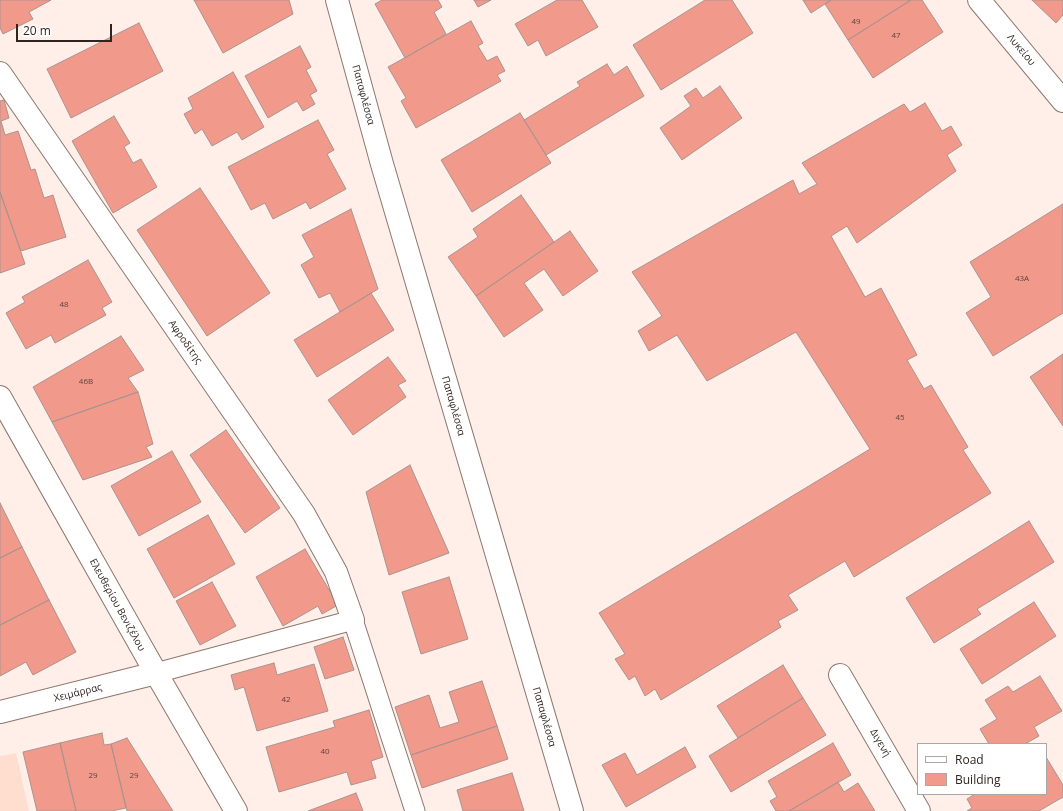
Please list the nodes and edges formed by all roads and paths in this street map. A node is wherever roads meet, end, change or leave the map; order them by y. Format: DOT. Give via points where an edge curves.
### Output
graph roads {
  1 [pos="337,0"];
  2 [pos="979,0"];
  3 [pos="0,73"];
  4 [pos="1063,101"];
  5 [pos="0,397"];
  6 [pos="354,620"];
  7 [pos="156,674"];
  8 [pos="840,675"];
  9 [pos="0,712"];
  10 [pos="236,811"];
  11 [pos="415,811"];
  12 [pos="572,811"];
  13 [pos="919,811"];
  1 -- 12 [label="street, Παπαφλέσσα" via="382,164"];
  2 -- 4 [label="street, Λυκείου"];
  3 -- 6 [label="street, Αφροδίτης" via="304,514 336,572"];
  5 -- 7 [label="street, Ελευθερίου Βενιζέλου"];
  6 -- 7 [label="lane"];
  6 -- 11 [label="lane"];
  7 -- 9 [label="street, Χειμάρρας"];
  7 -- 10 [label="street, Ελευθερίου Βενιζέλου"];
  8 -- 13 [label="street, Διγενή"];
}
